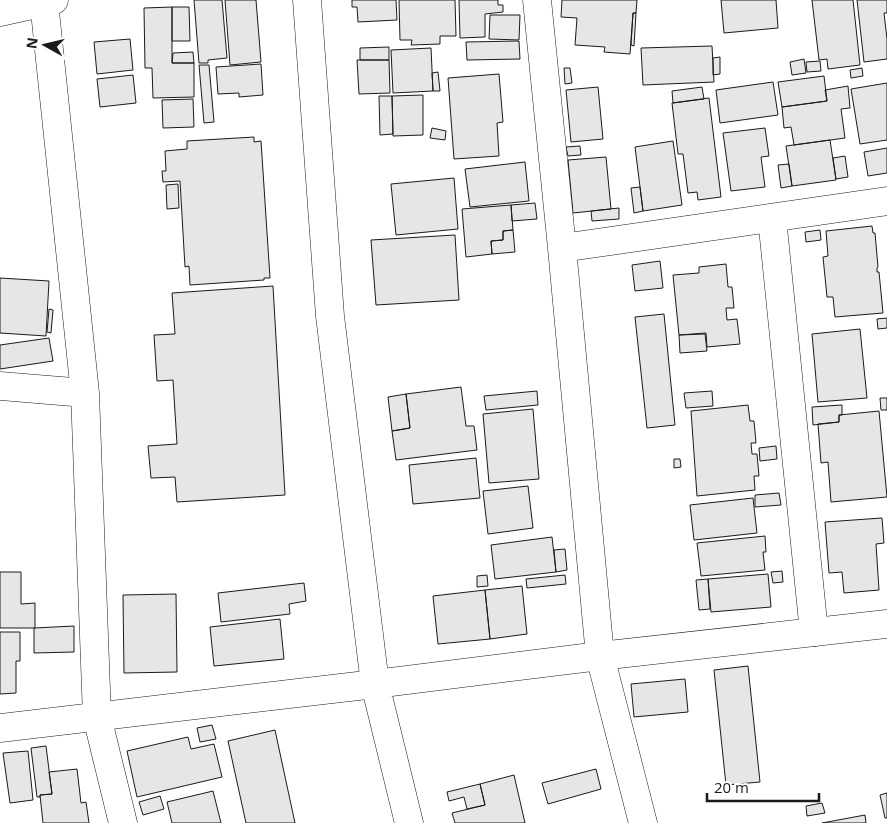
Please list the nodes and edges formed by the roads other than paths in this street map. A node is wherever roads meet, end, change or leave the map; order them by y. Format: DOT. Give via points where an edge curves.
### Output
graph roads {
  1 [pos="307,0"];
  2 [pos="537,0"];
  3 [pos="49,1"];
  4 [pos="0,12"];
  5 [pos="887,201"];
  6 [pos="772,218"];
  7 [pos="562,248"];
  8 [pos="0,386"];
  9 [pos="85,394"];
  10 [pos="887,624"];
  11 [pos="814,632"];
  12 [pos="600,656"];
  13 [pos="375,684"];
  14 [pos="97,717"];
  15 [pos="0,728"];
  16 [pos="122,823"];
  17 [pos="408,823"];
  18 [pos="643,823"];
  1 -- 13 [label="street" via="330,316"];
  2 -- 7 [label="street"];
  3 -- 4 [label="street"];
  3 -- 9 [label="street"];
  5 -- 6 [label="street"];
  6 -- 7 [label="street"];
  6 -- 11 [label="street"];
  7 -- 12 [label="street"];
  8 -- 9 [label="street"];
  9 -- 14 [label="street"];
  10 -- 11 [label="street"];
  11 -- 12 [label="street"];
  12 -- 13 [label="street"];
  12 -- 18 [label="street"];
  13 -- 14 [label="street"];
  13 -- 17 [label="street"];
  14 -- 15 [label="street"];
  14 -- 16 [label="street"];
}
